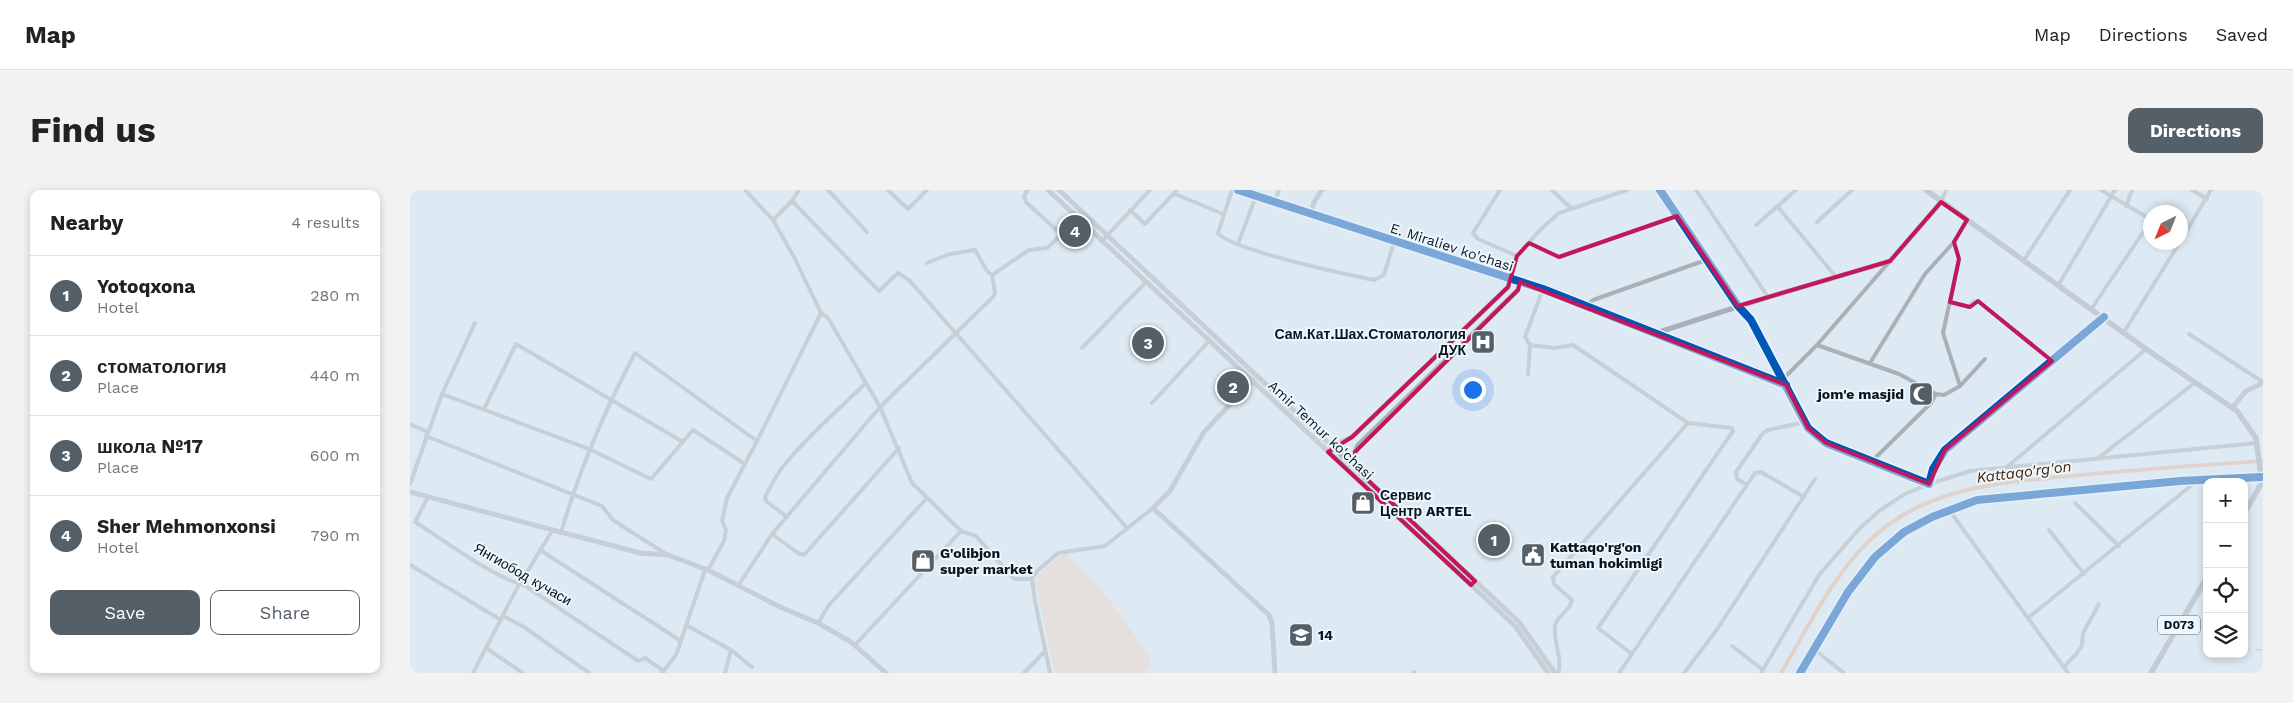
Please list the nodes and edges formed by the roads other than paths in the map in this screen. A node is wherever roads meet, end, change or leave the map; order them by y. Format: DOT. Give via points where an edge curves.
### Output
graph roads {
  1 [pos="745,190"];
  2 [pos="799,190"];
  3 [pos="828,190"];
  4 [pos="888,190"];
  5 [pos="927,190"];
  6 [pos="1048,190"];
  7 [pos="1059,190"];
  8 [pos="1150,190"];
  9 [pos="1232,190"];
  10 [pos="1240,190"];
  11 [pos="1279,190"];
  12 [pos="1322,190"];
  13 [pos="1500,190"];
  14 [pos="1552,190"];
  15 [pos="1627,190"];
  16 [pos="1660,190"];
  17 [pos="1696,190"];
  18 [pos="1796,190"];
  19 [pos="1852,190"];
  20 [pos="1926,190"];
  21 [pos="1946,190"];
  22 [pos="2070,190"];
  23 [pos="2101,190"];
  24 [pos="2115,190"];
  25 [pos="2132,190"];
  26 [pos="2192,190"];
  27 [pos="2211,190"];
  28 [pos="1024,191"];
  29 [pos="1176,192"];
  30 [pos="1256,196"];
  31 [pos="2111,197"];
  32 [pos="2208,199"];
  33 [pos="792,201"];
  34 [pos="1274,202"];
  35 [pos="1941,202"];
  36 [pos="2126,206"];
  37 [pos="1778,207"];
  38 [pos="1572,209"];
  39 [pos="1130,210"];
  40 [pos="1223,214"];
  41 [pos="1311,214"];
  42 [pos="1677,216"];
  43 [pos="2143,217"];
  44 [pos="1078,219"];
  45 [pos="773,220"];
  46 [pos="1967,220"];
  47 [pos="1817,222"];
  48 [pos="1756,225"];
  49 [pos="2188,230"];
  50 [pos="867,232"];
  51 [pos="2143,232"];
  52 [pos="1062,235"];
  53 [pos="1107,235"];
  54 [pos="1102,240"];
  55 [pos="1394,242"];
  56 [pos="1954,242"];
  57 [pos="1529,243"];
  58 [pos="1238,244"];
  59 [pos="2175,250"];
  60 [pos="1517,256"];
  61 [pos="1706,260"];
  62 [pos="2024,260"];
  63 [pos="1890,261"];
  64 [pos="927,263"];
  65 [pos="992,274"];
  66 [pos="1836,277"];
  67 [pos="1510,279"];
  68 [pos="1146,282"];
  69 [pos="1520,282"];
  70 [pos="2058,284"];
  71 [pos="1543,289"];
  72 [pos="1768,297"];
  73 [pos="1950,302"];
  74 [pos="1587,305"];
  75 [pos="1738,306"];
  76 [pos="2092,308"];
  77 [pos="821,313"];
  78 [pos="2104,317"];
  79 [pos="475,323"];
  80 [pos="2124,332"];
  81 [pos="1656,333"];
  82 [pos="956,334"];
  83 [pos="2189,334"];
  84 [pos="1209,341"];
  85 [pos="1530,345"];
  86 [pos="1817,345"];
  87 [pos="1082,348"];
  88 [pos="2146,349"];
  89 [pos="1985,360"];
  90 [pos="2052,361"];
  91 [pos="1870,363"];
  92 [pos="1528,374"];
  93 [pos="1257,376"];
  94 [pos="1783,379"];
  95 [pos="1252,381"];
  96 [pos="2196,382"];
  97 [pos="2263,382"];
  98 [pos="866,383"];
  99 [pos="1786,385"];
  100 [pos="1960,386"];
  101 [pos="442,394"];
  102 [pos="1936,394"];
  103 [pos="611,399"];
  104 [pos="1152,403"];
  105 [pos="880,407"];
  106 [pos="2233,407"];
  107 [pos="484,409"];
  108 [pos="1805,422"];
  109 [pos="1688,423"];
  110 [pos="410,424"];
  111 [pos="427,434"];
  112 [pos="758,441"];
  113 [pos="683,442"];
  114 [pos="2258,443"];
  115 [pos="1333,447"];
  116 [pos="899,448"];
  117 [pos="589,449"];
  118 [pos="1328,452"];
  119 [pos="2097,459"];
  120 [pos="1872,461"];
  121 [pos="744,464"];
  122 [pos="2007,467"];
  123 [pos="1356,469"];
  124 [pos="1815,479"];
  125 [pos="2198,480"];
  126 [pos="2262,482"];
  127 [pos="410,484"];
  128 [pos="1746,484"];
  129 [pos="1929,484"];
  130 [pos="410,492"];
  131 [pos="572,493"];
  132 [pos="428,497"];
  133 [pos="1804,497"];
  134 [pos="927,498"];
  135 [pos="2075,503"];
  136 [pos="2248,507"];
  137 [pos="1153,508"];
  138 [pos="1949,510"];
  139 [pos="787,517"];
  140 [pos="1127,528"];
  141 [pos="2049,530"];
  142 [pos="552,531"];
  143 [pos="961,531"];
  144 [pos="561,533"];
  145 [pos="772,534"];
  146 [pos="2119,546"];
  147 [pos="540,550"];
  148 [pos="668,555"];
  149 [pos="410,565"];
  150 [pos="706,570"];
  151 [pos="2084,574"];
  152 [pos="1032,579"];
  153 [pos="1473,583"];
  154 [pos="520,584"];
  155 [pos="2203,584"];
  156 [pos="738,586"];
  157 [pos="2099,604"];
  158 [pos="502,618"];
  159 [pos="2028,618"];
  160 [pos="818,623"];
  161 [pos="686,625"];
  162 [pos="681,642"];
  163 [pos="855,645"];
  164 [pos="1732,646"];
  165 [pos="486,648"];
  166 [pos="731,650"];
  167 [pos="1815,650"];
  168 [pos="1046,651"];
  169 [pos="1632,654"];
  170 [pos="752,667"];
  171 [pos="2064,667"];
  172 [pos="663,672"];
  173 [pos="1762,672"];
  174 [pos="473,673"];
  175 [pos="523,673"];
  176 [pos="589,673"];
  177 [pos="725,673"];
  178 [pos="886,673"];
  179 [pos="1024,673"];
  180 [pos="1050,673"];
  181 [pos="1275,673"];
  182 [pos="1548,673"];
  183 [pos="1556,673"];
  184 [pos="1619,673"];
  185 [pos="1684,673"];
  186 [pos="1800,673"];
  187 [pos="1844,673"];
  188 [pos="2068,673"];
  189 [pos="2151,673"];
  1 -- 45 [label="street"];
  2 -- 33 [label="street"];
  3 -- 50 [label="street"];
  4 -- 5 [label="street" via="908,209"];
  6 -- 44 [label="street, Amir Temur ko'chasi"];
  7 -- 53 [label="street, Amir Temur ko'chasi"];
  8 -- 39 [label="street"];
  9 -- 40 [label="street"];
  10 -- 30 [label="street, E. Miraliev ko'chasi"];
  11 -- 34 [label="street"];
  12 -- 41 [label="street"];
  13 -- 60 [label="street" via="1473,233 1478,239"];
  14 -- 38 [label="street"];
  15 -- 38 [label="street"];
  16 -- 42 [label="street"];
  17 -- 72 [label="street"];
  18 -- 37 [label="street"];
  19 -- 47 [label="street"];
  20 -- 35 [label="main road"];
  21 -- 35 [label="street"];
  22 -- 62 [label="street"];
  23 -- 31 [label="street"];
  24 -- 31 [label="street"];
  25 -- 36 [label="street"];
  26 -- 32 [label="street"];
  27 -- 32 [label="street"];
  28 -- 52 [label="street" via="1026,202"];
  29 -- 39 [label="street" via="1145,224"];
  29 -- 40 [label="street"];
  30 -- 34 [label="street, E. Miraliev ko'chasi"];
  30 -- 58 [label="street"];
  31 -- 36 [label="street"];
  31 -- 70 [label="street"];
  32 -- 49 [label="street"];
  33 -- 45 [label="street"];
  33 -- 82 [label="street" via="879,291 898,273 909,280"];
  34 -- 41 [label="street, E. Miraliev ko'chasi"];
  35 -- 46 [label="main road"];
  35 -- 63 [label="street"];
  36 -- 43 [label="street"];
  37 -- 48 [label="street"];
  37 -- 66 [label="street"];
  38 -- 57 [label="street" via="1559,213"];
  39 -- 53 [label="street"];
  40 -- 58 [label="street" via="1218,233"];
  41 -- 55 [label="street, E. Miraliev ko'chasi"];
  42 -- 57 [label="street" via="1559,257"];
  42 -- 61 [label="street"];
  44 -- 52 [label="street"];
  44 -- 54 [label="street, Amir Temur ko'chasi"];
  45 -- 77 [label="street"];
  46 -- 56 [label="street"];
  46 -- 62 [label="main road"];
  51 -- 76 [label="street"];
  52 -- 65 [label="street" via="1047,248 1029,250"];
  53 -- 54 [label="street"];
  53 -- 93 [label="street, Amir Temur ko'chasi"];
  54 -- 68 [label="street, Amir Temur ko'chasi"];
  55 -- 58 [label="street" via="1384,276 1374,280 1307,266"];
  55 -- 67 [label="street, E. Miraliev ko'chasi"];
  56 -- 73 [label="street" via="1959,259"];
  56 -- 91 [label="street" via="1925,274"];
  57 -- 60 [label="street"];
  59 -- 80 [label="street"];
  60 -- 67 [label="street"];
  61 -- 74 [label="street"];
  61 -- 75 [label="street"];
  62 -- 70 [label="main road"];
  63 -- 66 [label="street"];
  63 -- 86 [label="street"];
  64 -- 65 [label="street" via="950,254 975,250"];
  65 -- 82 [label="street" via="995,293"];
  66 -- 72 [label="street"];
  67 -- 69 [label="street, E. Miraliev ko'chasi"];
  67 -- 115 [label="street" via="1508,287 1352,437"];
  68 -- 84 [label="street, Amir Temur ko'chasi"];
  68 -- 87 [label="street"];
  69 -- 71 [label="street, E. Miraliev ko'chasi"];
  69 -- 123 [label="street" via="1518,290 1358,445 1354,461"];
  70 -- 76 [label="main road"];
  71 -- 74 [label="street, E. Miraliev ko'chasi"];
  71 -- 85 [label="street" via="1525,337"];
  72 -- 75 [label="street"];
  73 -- 90 [label="street" via="1969,307 1978,301"];
  73 -- 100 [label="street" via="1944,339"];
  74 -- 81 [label="street, E. Miraliev ko'chasi"];
  75 -- 81 [label="street"];
  75 -- 94 [label="street" via="1752,320"];
  76 -- 78 [label="main road"];
  77 -- 98 [label="street" via="828,318"];
  77 -- 112 [label="street"];
  78 -- 80 [label="main road"];
  78 -- 90 [label="street"];
  79 -- 101 [label="street"];
  80 -- 88 [label="main road"];
  81 -- 99 [label="street"];
  82 -- 105 [label="street"];
  82 -- 140 [label="street"];
  83 -- 97 [label="street"];
  84 -- 95 [label="street, Amir Temur ko'chasi"];
  84 -- 104 [label="street"];
  85 -- 92 [label="street"];
  85 -- 109 [label="street" via="1554,348 1573,345"];
  86 -- 91 [label="street"];
  86 -- 94 [label="street"];
  88 -- 96 [label="main road"];
  88 -- 122 [label="street"];
  89 -- 100 [label="street"];
  90 -- 129 [label="street" via="1945,450"];
  91 -- 102 [label="street"];
  93 -- 95 [label="street"];
  93 -- 115 [label="street, Amir Temur ko'chasi"];
  94 -- 99 [label="street"];
  95 -- 118 [label="street, Amir Temur ko'chasi"];
  95 -- 137 [label="street" via="1204,432 1170,491"];
  96 -- 106 [label="main road"];
  96 -- 119 [label="street"];
  97 -- 106 [label="street" via="2246,392"];
  98 -- 105 [label="street"];
  98 -- 139 [label="street" via="784,465 765,497"];
  99 -- 108 [label="street"];
  100 -- 102 [label="street" via="1944,395"];
  101 -- 107 [label="street"];
  101 -- 111 [label="street"];
  102 -- 120 [label="street" via="1931,403"];
  103 -- 107 [label="street" via="516,344"];
  103 -- 112 [label="street" via="634,353"];
  103 -- 113 [label="street"];
  103 -- 117 [label="street"];
  105 -- 116 [label="street"];
  105 -- 139 [label="street"];
  106 -- 114 [label="main road" via="2248,424"];
  107 -- 117 [label="street"];
  108 -- 120 [label="street" via="1826,442"];
  108 -- 128 [label="street" via="1763,433 1736,472 1737,479"];
  109 -- 169 [label="street" via="1728,426 1733,431 1598,628"];
  109 -- 183 [label="street" via="1553,577 1554,584 1572,600 1570,608 1556,621 1554,628"];
  110 -- 111 [label="street"];
  111 -- 127 [label="street"];
  111 -- 131 [label="street"];
  112 -- 121 [label="street"];
  113 -- 117 [label="street" via="652,479"];
  113 -- 121 [label="street" via="693,430"];
  114 -- 119 [label="street"];
  114 -- 126 [label="main road"];
  115 -- 118 [label="street"];
  115 -- 123 [label="street, Amir Temur ko'chasi"];
  116 -- 134 [label="street" via="912,483"];
  116 -- 145 [label="street" via="804,555"];
  117 -- 131 [label="street"];
  118 -- 153 [label="street, Amir Temur ko'chasi"];
  119 -- 122 [label="street"];
  120 -- 129 [label="street"];
  121 -- 150 [label="street" via="727,498 722,521 726,530 724,541"];
  122 -- 129 [label="street" via="1970,471"];
  123 -- 153 [label="street, Amir Temur ko'chasi"];
  124 -- 133 [label="street"];
  125 -- 126 [label="street"];
  125 -- 138 [label="street" via="1977,500"];
  125 -- 146 [label="street"];
  126 -- 136 [label="main road"];
  128 -- 133 [label="street" via="1755,473 1761,472"];
  128 -- 169 [label="street"];
  129 -- 173 [label="street" via="1905,494 1860,528 1819,575"];
  130 -- 132 [label="street"];
  131 -- 144 [label="street"];
  131 -- 148 [label="street" via="602,506 613,520"];
  132 -- 142 [label="street"];
  132 -- 154 [label="street, Янгиобод кучаси" via="415,522"];
  133 -- 185 [label="street" via="1716,631"];
  134 -- 143 [label="street"];
  134 -- 160 [label="street" via="828,606"];
  135 -- 146 [label="street"];
  137 -- 140 [label="street"];
  137 -- 181 [label="street" via="1269,615"];
  138 -- 159 [label="street"];
  138 -- 167 [label="street" via="1904,532 1875,557 1848,592"];
  139 -- 145 [label="street"];
  140 -- 152 [label="street" via="1105,546 1058,553 1036,571"];
  141 -- 151 [label="street"];
  142 -- 144 [label="street"];
  142 -- 147 [label="street"];
  143 -- 152 [label="street" via="976,536 1014,579"];
  143 -- 163 [label="street"];
  144 -- 148 [label="street" via="640,553"];
  145 -- 156 [label="street"];
  146 -- 151 [label="street"];
  147 -- 154 [label="street"];
  147 -- 162 [label="street"];
  148 -- 150 [label="street"];
  149 -- 158 [label="street"];
  150 -- 156 [label="street"];
  150 -- 161 [label="street"];
  151 -- 159 [label="street"];
  152 -- 168 [label="street"];
  153 -- 182 [label="street, Amir Temur ko'chasi" via="1516,626"];
  153 -- 183 [label="street, Amir Temur ko'chasi" via="1519,622"];
  154 -- 158 [label="street"];
  154 -- 172 [label="street, Янгиобод кучаси" via="578,618 638,661 645,658"];
  155 -- 189 [label="main road, D073"];
  156 -- 160 [label="street"];
  157 -- 171 [label="street" via="2083,633 2078,653"];
  158 -- 165 [label="street"];
  158 -- 176 [label="street" via="524,627"];
  159 -- 171 [label="street"];
  160 -- 163 [label="street"];
  161 -- 162 [label="street"];
  161 -- 166 [label="street"];
  162 -- 172 [label="street"];
  163 -- 178 [label="street"];
  164 -- 173 [label="street"];
  165 -- 174 [label="street"];
  165 -- 175 [label="street"];
  166 -- 170 [label="street"];
  166 -- 177 [label="street"];
  167 -- 186 [label="street"];
  167 -- 187 [label="street"];
  168 -- 179 [label="street"];
  168 -- 180 [label="street"];
  169 -- 184 [label="street"];
  171 -- 188 [label="street"];
}
